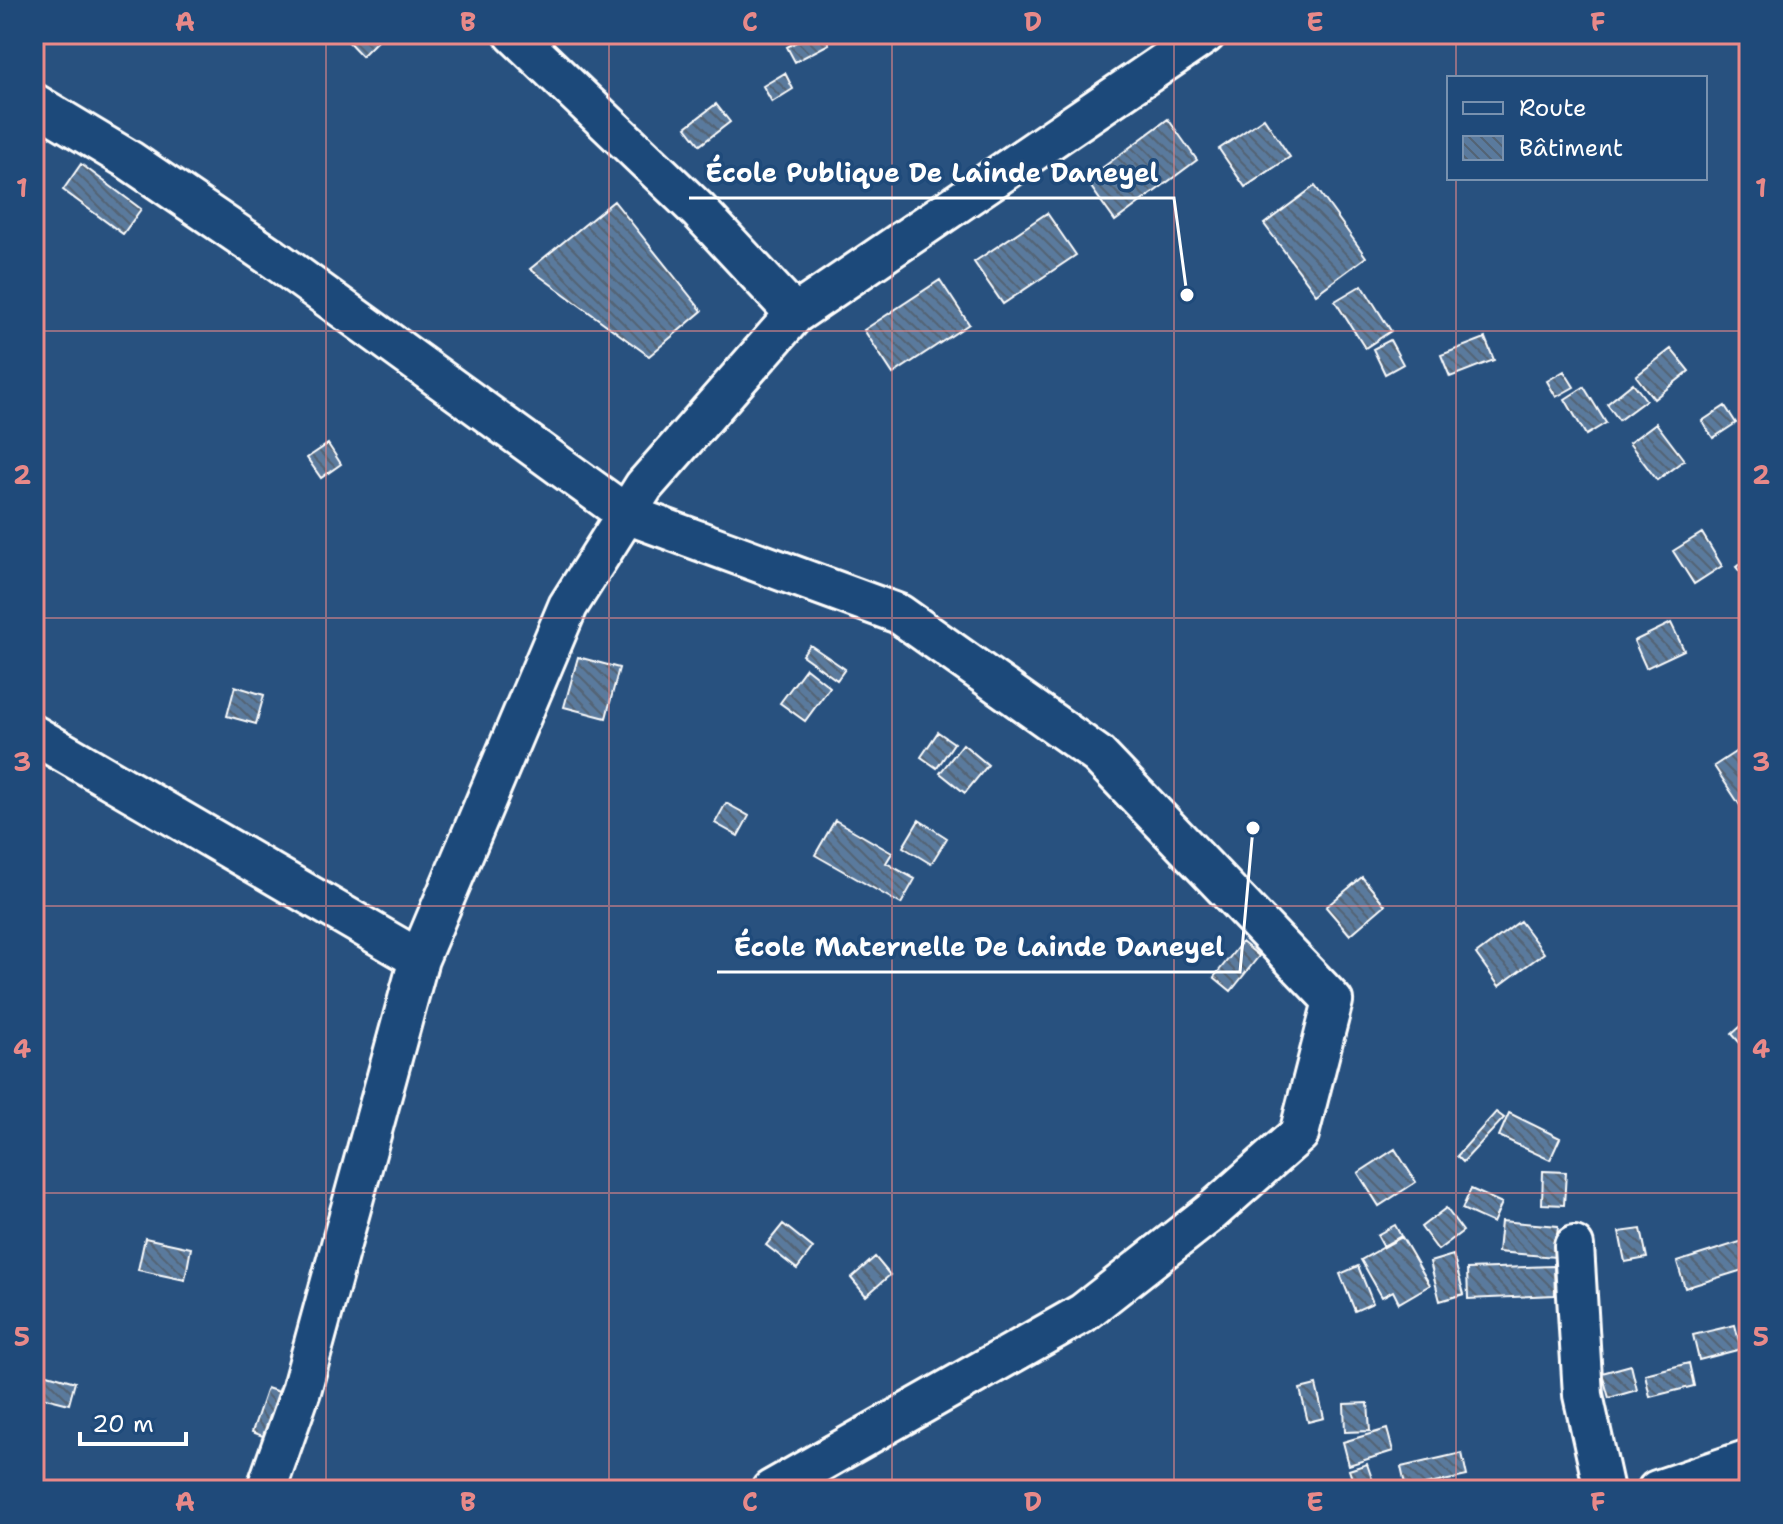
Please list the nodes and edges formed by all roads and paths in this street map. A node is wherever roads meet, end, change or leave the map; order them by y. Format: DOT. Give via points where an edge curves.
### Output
graph roads {
  1 [pos="1206,34"];
  2 [pos="526,38"];
  3 [pos="34,103"];
  4 [pos="795,314"];
  5 [pos="626,514"];
  6 [pos="34,735"];
  7 [pos="419,959"];
  8 [pos="1574,1246"];
  9 [pos="1749,1459"];
  10 [pos="266,1490"];
  11 [pos="771,1490"];
  12 [pos="1604,1490"];
  13 [pos="1657,1490"];
  1 -- 4 [label="street"];
  2 -- 4 [label="street"];
  3 -- 5 [label="street" via="273,258"];
  4 -- 5 [label="street" via="644,486"];
  5 -- 7 [label="street" via="568,606"];
  5 -- 11 [label="street" via="899,614 1098,755 1333,1001 1299,1134 1210,1213 1083,1313"];
  6 -- 7 [label="street"];
  7 -- 10 [label="street" via="301,1391"];
  8 -- 12 [label="street" via="1583,1395"];
  9 -- 13 [label="street"];
}
